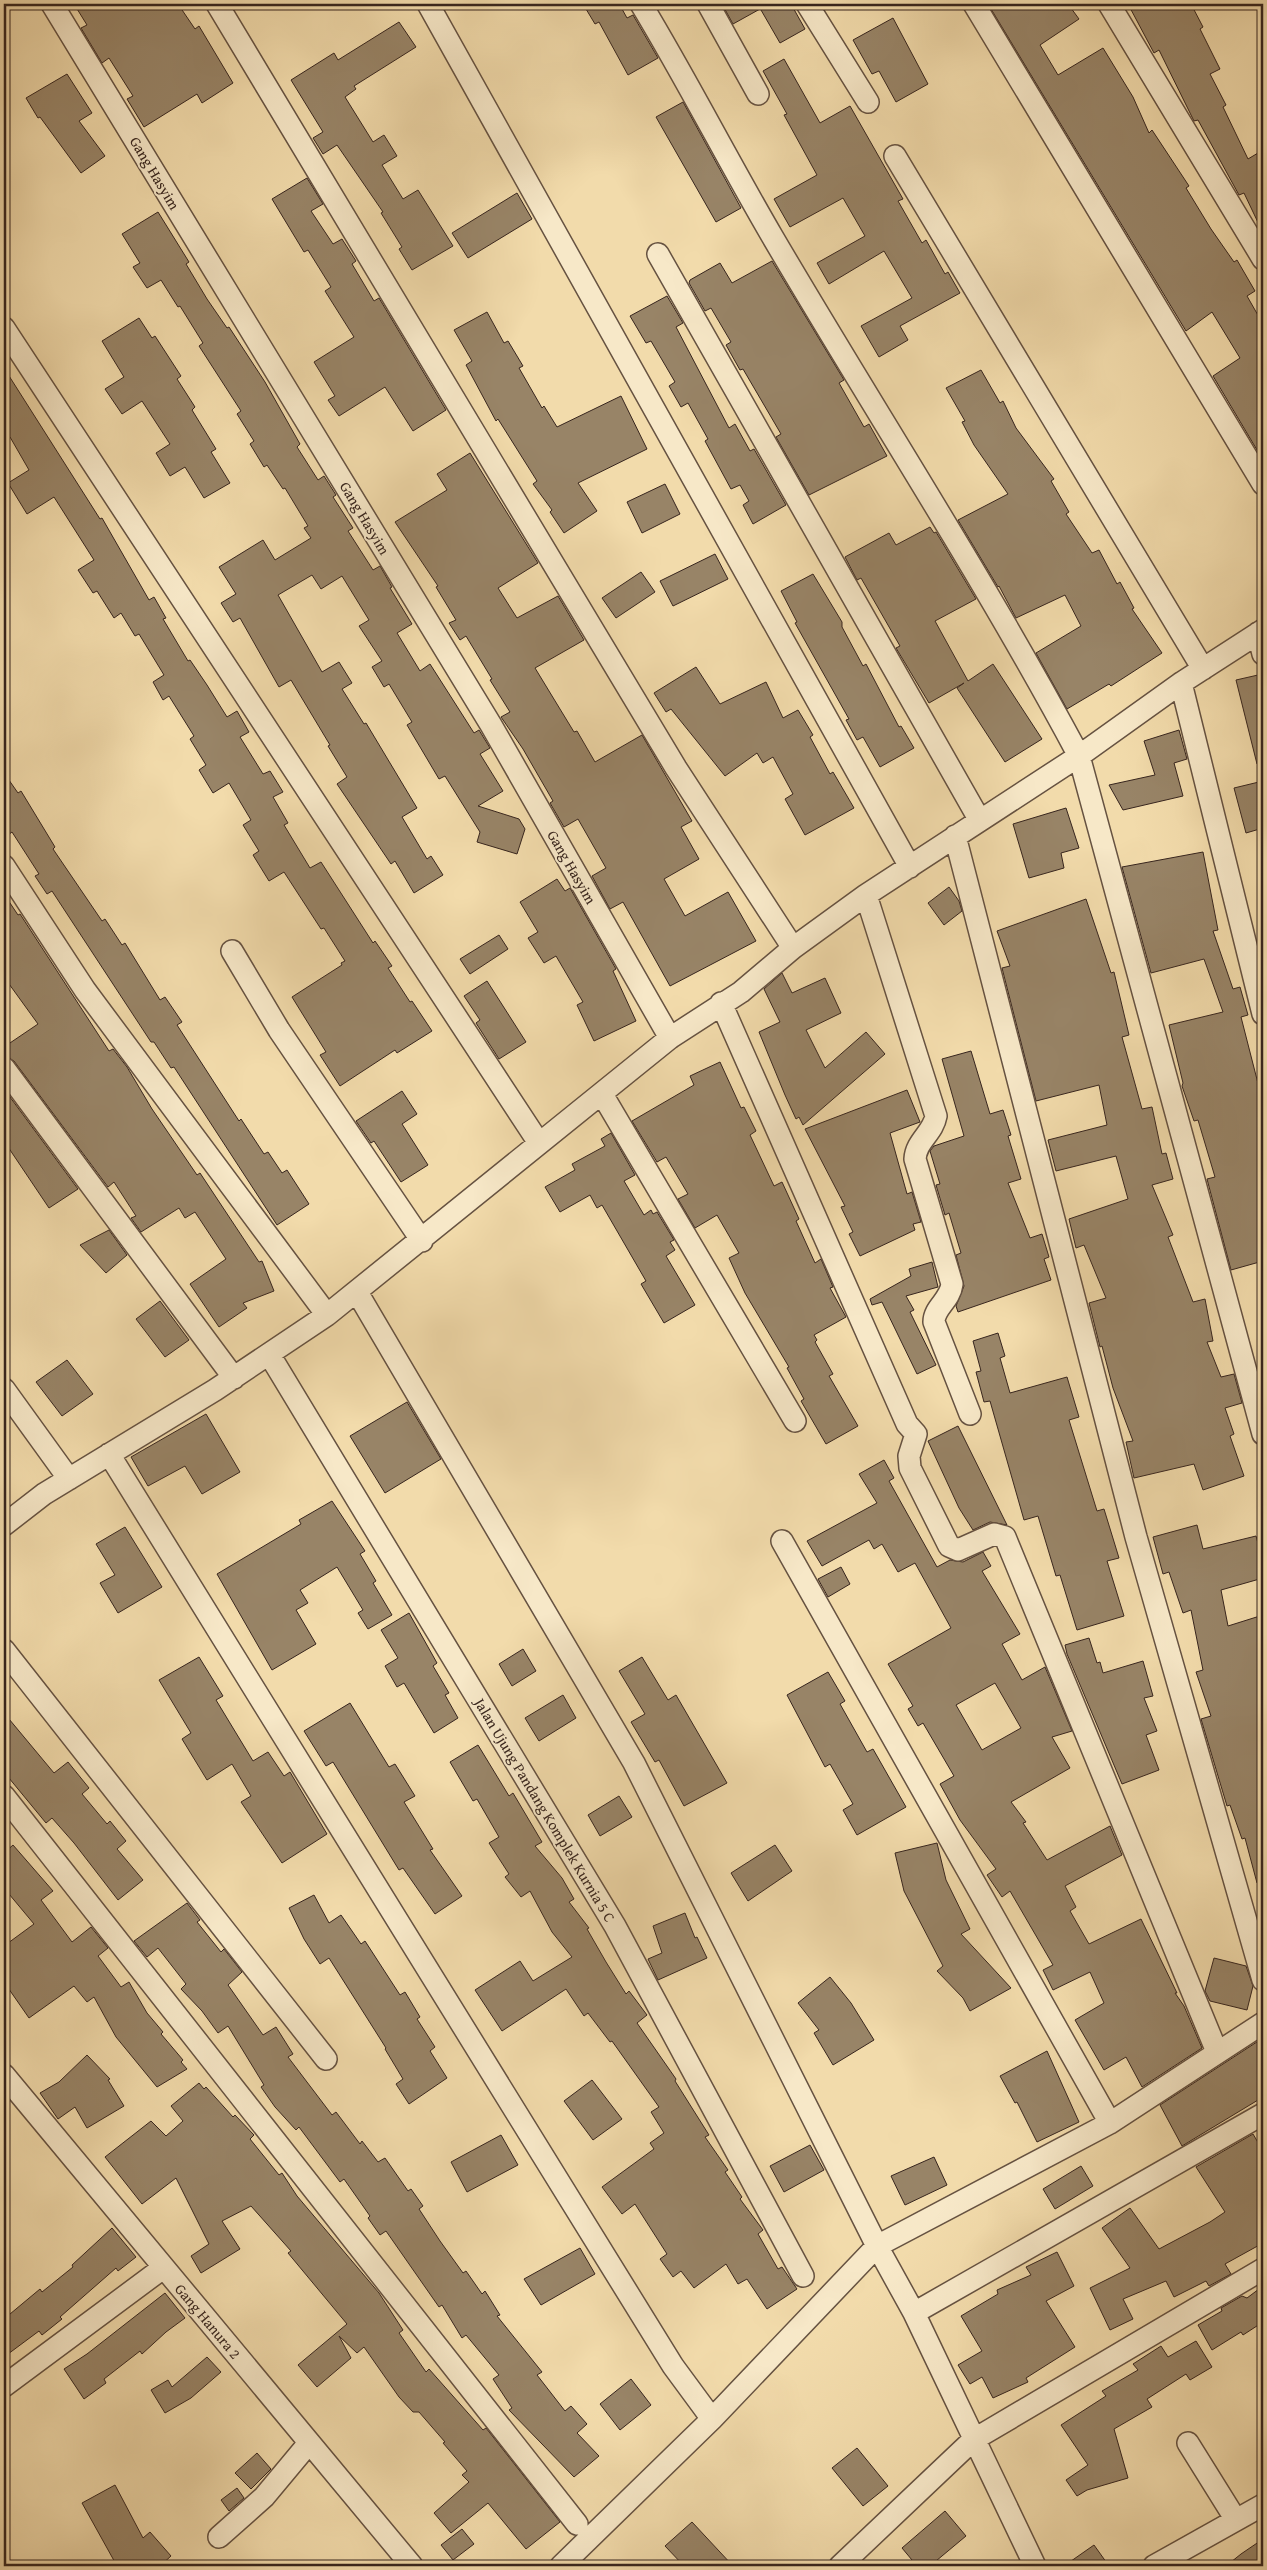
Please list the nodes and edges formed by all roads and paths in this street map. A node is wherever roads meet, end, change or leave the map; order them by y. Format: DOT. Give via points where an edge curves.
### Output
graph roads {
  1 [pos="52,4"];
  2 [pos="217,4"];
  3 [pos="428,4"];
  4 [pos="641,4"];
  5 [pos="708,4"];
  6 [pos="807,4"];
  7 [pos="974,4"];
  8 [pos="1109,4"];
  9 [pos="758,94"];
  10 [pos="868,102"];
  11 [pos="895,156"];
  12 [pos="658,254"];
  13 [pos="1263,259"];
  14 [pos="4,328"];
  15 [pos="1263,484"];
  16 [pos="1262,639"];
  17 [pos="1203,669"];
  18 [pos="1181,683"];
  19 [pos="1079,756"];
  20 [pos="979,820"];
  21 [pos="955,836"];
  22 [pos="4,866"];
  23 [pos="910,867"];
  24 [pos="866,895"];
  25 [pos="794,948"];
  26 [pos="232,951"];
  27 [pos="722,1003"];
  28 [pos="1263,1014"];
  29 [pos="670,1038"];
  30 [pos="4,1068"];
  31 [pos="602,1094"];
  32 [pos="539,1143"];
  33 [pos="422,1241"];
  34 [pos="357,1292"];
  35 [pos="327,1315"];
  36 [pos="269,1354"];
  37 [pos="234,1378"];
  38 [pos="4,1389"];
  39 [pos="970,1414"];
  40 [pos="795,1421"];
  41 [pos="1263,1434"];
  42 [pos="109,1454"];
  43 [pos="69,1479"];
  44 [pos="4,1525"];
  45 [pos="782,1541"];
  46 [pos="4,1650"];
  47 [pos="4,1796"];
  48 [pos="1263,1980"];
  49 [pos="1263,2023"];
  50 [pos="1217,2052"];
  51 [pos="326,2059"];
  52 [pos="4,2075"];
  53 [pos="1263,2114"];
  54 [pos="1110,2123"];
  55 [pos="877,2246"];
  56 [pos="163,2268"];
  57 [pos="1263,2270"];
  58 [pos="803,2276"];
  59 [pos="914,2313"];
  60 [pos="4,2386"];
  61 [pos="712,2419"];
  62 [pos="973,2440"];
  63 [pos="1188,2442"];
  64 [pos="309,2443"];
  65 [pos="1263,2505"];
  66 [pos="1236,2520"];
  67 [pos="578,2524"];
  68 [pos="219,2537"];
  69 [pos="411,2566"];
  70 [pos="561,2566"];
  71 [pos="840,2566"];
  72 [pos="1035,2566"];
  73 [pos="1154,2566"];
  1 -- 29 [label="street, Gang Hasyim" via="491,725"];
  2 -- 25 [label="street" via="676,768"];
  3 -- 23 [label="street"];
  4 -- 19 [label="street" via="771,234 1024,654"];
  5 -- 9 [label="street"];
  6 -- 10 [label="street"];
  7 -- 15 [label="street"];
  8 -- 13 [label="street"];
  11 -- 17 [label="street"];
  12 -- 20 [label="street"];
  14 -- 32 [label="street"];
  16 -- 17 [label="street"];
  17 -- 18 [label="street"];
  18 -- 19 [label="street"];
  18 -- 28 [label="street"];
  19 -- 20 [label="street"];
  19 -- 41 [label="street"];
  20 -- 21 [label="street"];
  21 -- 23 [label="street"];
  21 -- 48 [label="street" via="1136,1537"];
  22 -- 35 [label="street" via="85,990"];
  23 -- 24 [label="street"];
  24 -- 25 [label="street"];
  24 -- 39 [label="street" via="936,1116 933,1127 917,1148 915,1159 952,1284 951,1295 934,1316 934,1322"];
  25 -- 27 [label="street" via="741,992"];
  26 -- 33 [label="street" via="279,1030"];
  27 -- 29 [label="street"];
  27 -- 50 [label="street" via="907,1424 916,1434 909,1456 910,1468 949,1546 958,1550 994,1534 1005,1537"];
  29 -- 31 [label="street"];
  30 -- 37 [label="street"];
  31 -- 32 [label="street"];
  31 -- 40 [label="street"];
  32 -- 33 [label="street"];
  33 -- 34 [label="street"];
  34 -- 35 [label="street"];
  34 -- 55 [label="street" via="634,1763"];
  35 -- 36 [label="street"];
  36 -- 37 [label="street"];
  36 -- 58 [label="street, Jalan Ujung Pandang Komplek Kurnia 5 C" via="615,1926"];
  37 -- 42 [label="street"];
  38 -- 43 [label="street"];
  42 -- 43 [label="street"];
  42 -- 61 [label="street" via="673,2366"];
  43 -- 44 [label="street"];
  45 -- 54 [label="street"];
  46 -- 51 [label="street"];
  47 -- 67 [label="street"];
  49 -- 50 [label="street"];
  50 -- 54 [label="street"];
  52 -- 56 [label="street, Gang Hanura 2"];
  53 -- 59 [label="street"];
  54 -- 55 [label="street"];
  55 -- 59 [label="street"];
  55 -- 61 [label="street"];
  56 -- 60 [label="street"];
  56 -- 64 [label="street, Gang Hanura 2"];
  57 -- 62 [label="street"];
  59 -- 62 [label="street"];
  61 -- 70 [label="street"];
  62 -- 71 [label="street"];
  62 -- 72 [label="street"];
  63 -- 66 [label="street"];
  64 -- 68 [label="street" via="264,2496"];
  64 -- 69 [label="street, Gang Hanura 2"];
  65 -- 66 [label="street"];
  66 -- 73 [label="street"];
}
